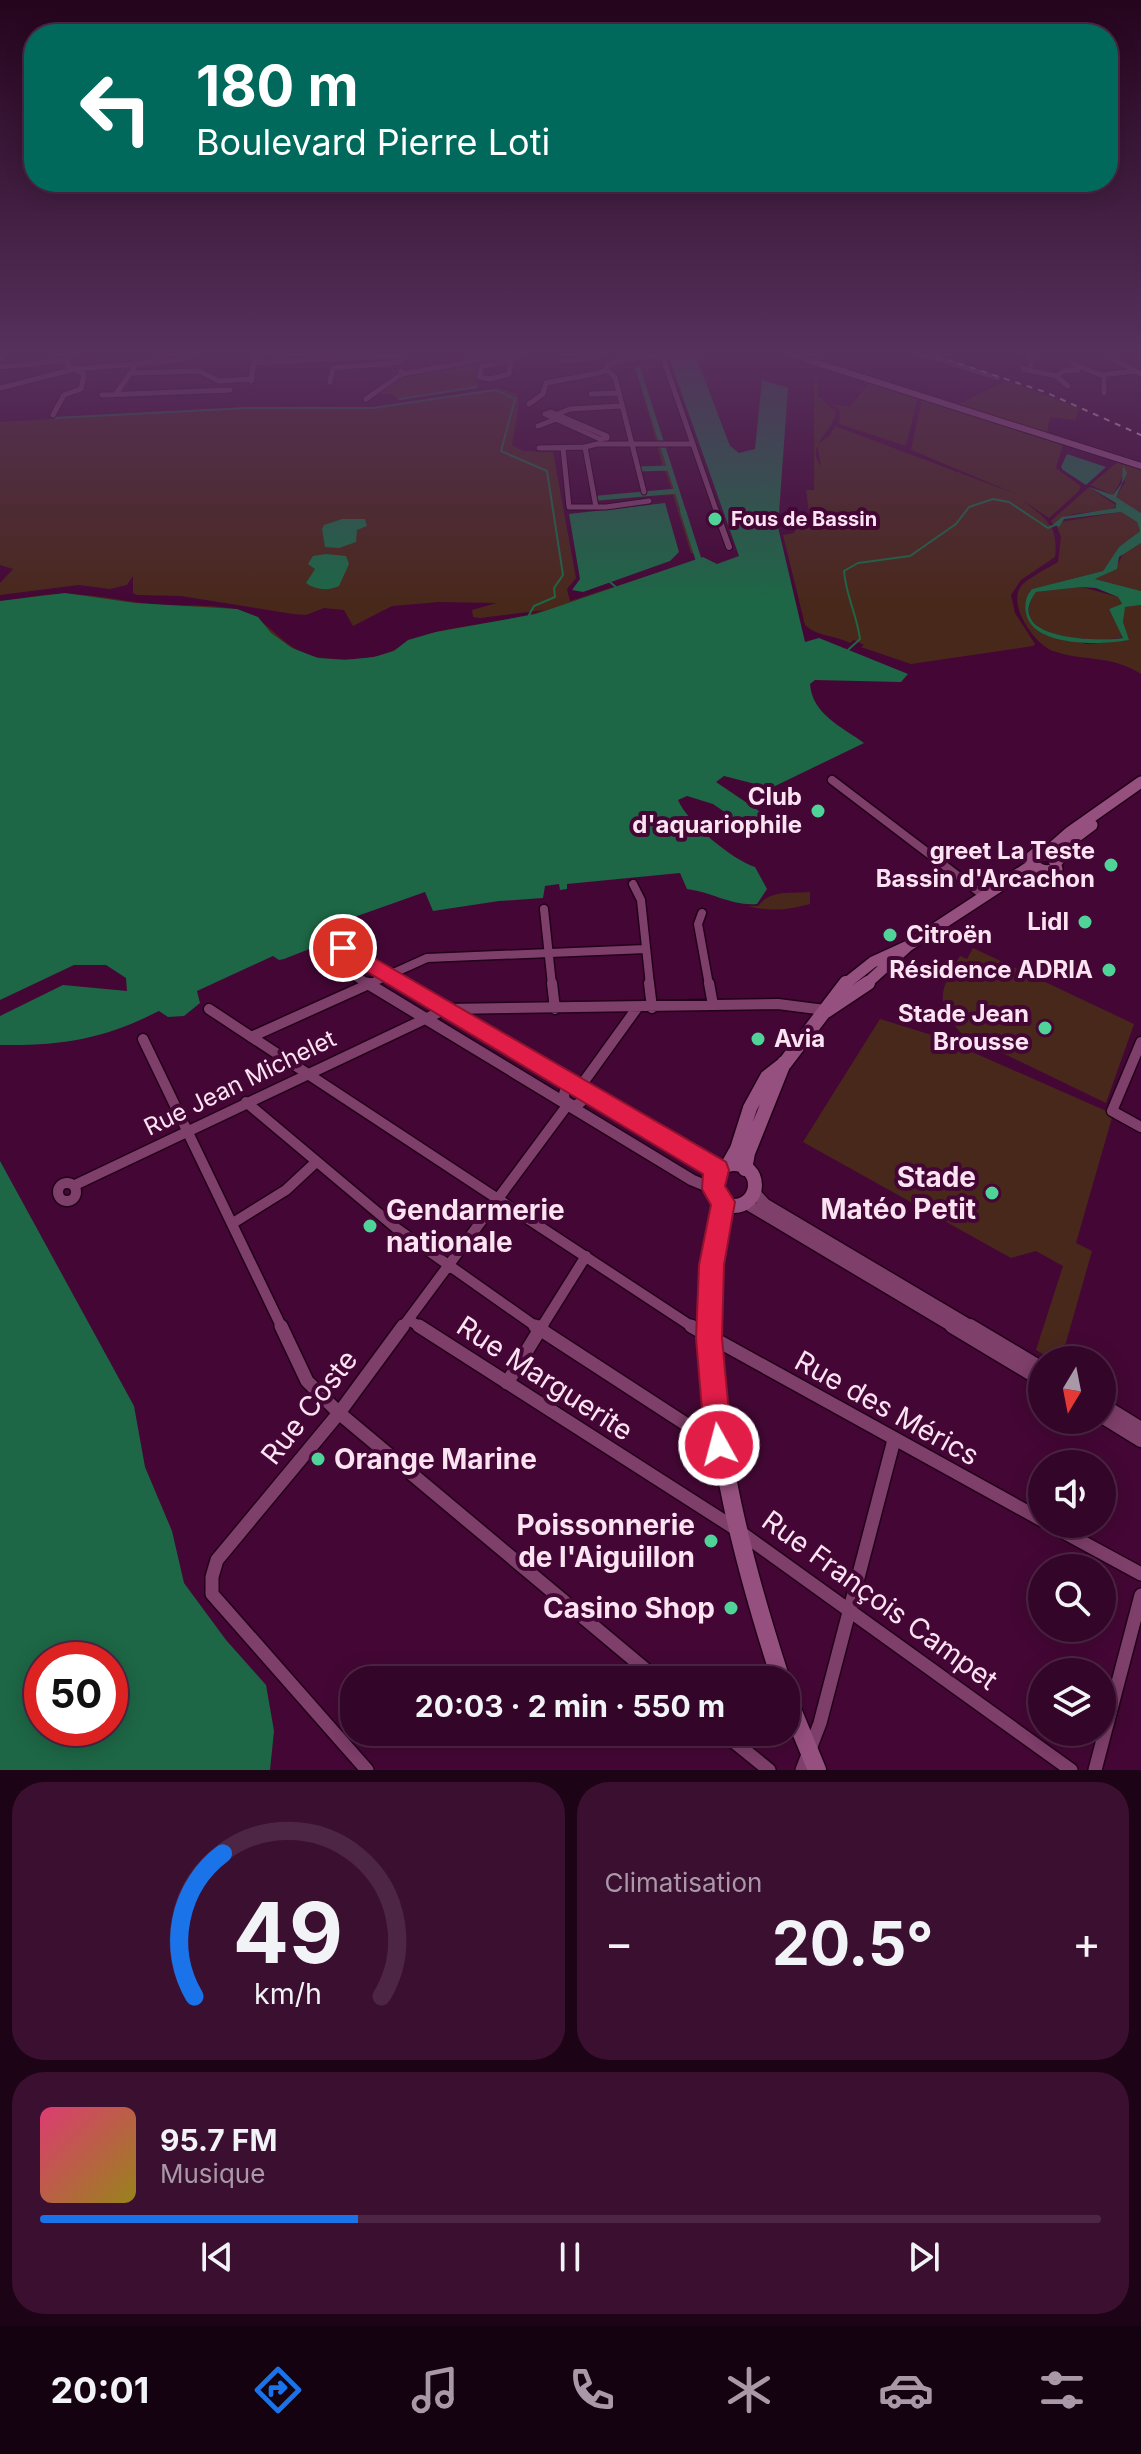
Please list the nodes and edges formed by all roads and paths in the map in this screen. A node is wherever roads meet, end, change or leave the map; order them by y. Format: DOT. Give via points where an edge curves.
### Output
graph roads {
  1 [pos="603,435"];
  2 [pos="628,435"];
  3 [pos="688,435"];
  4 [pos="1048,435"];
  5 [pos="691,444"];
  6 [pos="612,445"];
  7 [pos="630,445"];
  8 [pos="585,447"];
  9 [pos="539,448"];
  10 [pos="563,448"];
  11 [pos="1141,466"];
  12 [pos="644,492"];
  13 [pos="649,501"];
  14 [pos="596,507"];
  15 [pos="729,547"];
  16 [pos="832,780"];
  17 [pos="1141,782"];
  18 [pos="1141,791"];
  19 [pos="1045,854"];
  20 [pos="1057,862"];
  21 [pos="1032,865"];
  22 [pos="633,884"];
  23 [pos="983,895"];
  24 [pos="544,909"];
  25 [pos="702,913"];
  26 [pos="646,949"];
  27 [pos="549,953"];
  28 [pos="391,974"];
  29 [pos="369,983"];
  30 [pos="713,1005"];
  31 [pos="637,1008"];
  32 [pos="652,1008"];
  33 [pos="209,1009"];
  34 [pos="446,1009"];
  35 [pos="555,1009"];
  36 [pos="826,1011"];
  37 [pos="423,1017"];
  38 [pos="483,1031"];
  39 [pos="251,1037"];
  40 [pos="143,1039"];
  41 [pos="1141,1042"];
  42 [pos="471,1045"];
  43 [pos="785,1063"];
  44 [pos="305,1073"];
  45 [pos="580,1087"];
  46 [pos="246,1102"];
  47 [pos="569,1103"];
  48 [pos="1141,1127"];
  49 [pos="186,1131"];
  50 [pos="315,1163"];
  51 [pos="723,1168"];
  52 [pos="745,1169"];
  53 [pos="75,1185"];
  54 [pos="718,1195"];
  55 [pos="751,1198"];
  56 [pos="498,1199"];
  57 [pos="233,1223"];
  58 [pos="586,1256"];
  59 [pos="448,1266"];
  60 [pos="409,1320"];
  61 [pos="540,1330"];
  62 [pos="709,1338"];
  63 [pos="1028,1361"];
  64 [pos="1028,1371"];
  65 [pos="507,1383"];
  66 [pos="339,1413"];
  67 [pos="1116,1414"];
  68 [pos="1116,1425"];
  69 [pos="1141,1429"];
  70 [pos="894,1440"];
  71 [pos="1141,1440"];
  72 [pos="719,1445"];
  73 [pos="1028,1512"];
  74 [pos="736,1529"];
  75 [pos="1075,1538"];
  76 [pos="1141,1574"];
  77 [pos="1141,1595"];
  78 [pos="849,1609"];
  79 [pos="641,1666"];
  80 [pos="777,1666"];
  81 [pos="800,1737"];
  82 [pos="739,1746"];
  83 [pos="809,1764"];
  84 [pos="367,1770"];
  85 [pos="769,1770"];
  86 [pos="1071,1770"];
  87 [pos="1095,1770"];
  1 -- 6 [label="street"];
  2 -- 7 [label="street"];
  3 -- 5 [label="street"];
  4 -- 11 [label="main road"];
  5 -- 7 [label="street"];
  5 -- 15 [label="street"];
  6 -- 7 [label="street"];
  6 -- 8 [label="street"];
  7 -- 12 [label="street"];
  8 -- 10 [label="street"];
  8 -- 14 [label="street"];
  9 -- 10 [label="street"];
  10 -- 14 [label="street" via="568,505"];
  13 -- 14 [label="street"];
  16 -- 23 [label="street"];
  17 -- 19 [label="main road"];
  18 -- 20 [label="main road" via="1076,837"];
  19 -- 20 [label="main road"];
  19 -- 21 [label="main road" via="1033,854"];
  20 -- 21 [label="main road" via="1051,872"];
  21 -- 23 [label="main road"];
  22 -- 26 [label="street" via="641,900"];
  23 -- 36 [label="main road"];
  24 -- 27 [label="street"];
  25 -- 30 [label="street" via="698,924"];
  26 -- 27 [label="street"];
  26 -- 32 [label="street"];
  27 -- 28 [label="street" via="427,958"];
  27 -- 35 [label="street"];
  28 -- 29 [label="street"];
  28 -- 29 [label="street" via="343,948 322,956"];
  28 -- 34 [label="street"];
  29 -- 37 [label="street"];
  29 -- 39 [label="street"];
  30 -- 32 [label="street"];
  30 -- 36 [label="street" via="778,1004"];
  31 -- 32 [label="street"];
  31 -- 35 [label="street"];
  31 -- 45 [label="street"];
  33 -- 39 [label="street, Rue des Mérics"];
  34 -- 35 [label="street"];
  34 -- 37 [label="street, Rue Jean Michelet"];
  34 -- 38 [label="street"];
  36 -- 43 [label="main road"];
  37 -- 42 [label="street"];
  37 -- 44 [label="street, Rue Jean Michelet"];
  38 -- 42 [label="street"];
  38 -- 45 [label="street"];
  39 -- 44 [label="street, Rue des Mérics"];
  40 -- 49 [label="street"];
  41 -- 48 [label="street" via="1112,1111"];
  42 -- 47 [label="street"];
  43 -- 51 [label="main road" via="767,1077 737,1149"];
  43 -- 52 [label="main road"];
  44 -- 46 [label="street, Rue Jean Michelet"];
  44 -- 56 [label="street, Rue des Mérics"];
  45 -- 47 [label="street, Rue Coste" via="566,1090"];
  45 -- 51 [label="street"];
  46 -- 49 [label="street, Rue Jean Michelet"];
  46 -- 50 [label="street"];
  47 -- 54 [label="street"];
  47 -- 56 [label="street, Rue Coste"];
  49 -- 53 [label="street, Rue Jean Michelet"];
  49 -- 57 [label="street"];
  50 -- 57 [label="street" via="286,1190"];
  50 -- 59 [label="street"];
  51 -- 52 [label="main road"];
  51 -- 54 [label="main road" via="714,1175"];
  52 -- 55 [label="main road" via="755,1182"];
  54 -- 55 [label="main road" via="735,1206"];
  54 -- 62 [label="main road"];
  55 -- 63 [label="street"];
  55 -- 64 [label="street"];
  56 -- 58 [label="street, Rue des Mérics"];
  56 -- 59 [label="street, Rue Coste"];
  57 -- 66 [label="street" via="307,1381"];
  58 -- 61 [label="street"];
  58 -- 62 [label="street, Rue des Mérics"];
  59 -- 60 [label="street, Rue Coste"];
  59 -- 61 [label="street"];
  60 -- 65 [label="street, Rue Marguerite"];
  60 -- 66 [label="street, Rue Coste"];
  61 -- 65 [label="street"];
  61 -- 72 [label="street"];
  62 -- 70 [label="street, Rue des Mérics"];
  62 -- 72 [label="main road"];
  65 -- 74 [label="street, Rue Marguerite"];
  66 -- 79 [label="street"];
  66 -- 84 [label="street, Rue Coste" via="217,1560 212,1594"];
  67 -- 69 [label="street"];
  68 -- 71 [label="street"];
  70 -- 73 [label="street, Rue des Mérics"];
  70 -- 78 [label="street"];
  72 -- 74 [label="main road"];
  74 -- 78 [label="street, Rue François Campet"];
  74 -- 80 [label="main road"];
  75 -- 76 [label="street"];
  77 -- 87 [label="street"];
  78 -- 83 [label="street"];
  78 -- 86 [label="street, Rue François Campet"];
  81 -- 83 [label="main road"];
  82 -- 85 [label="street"];
}
